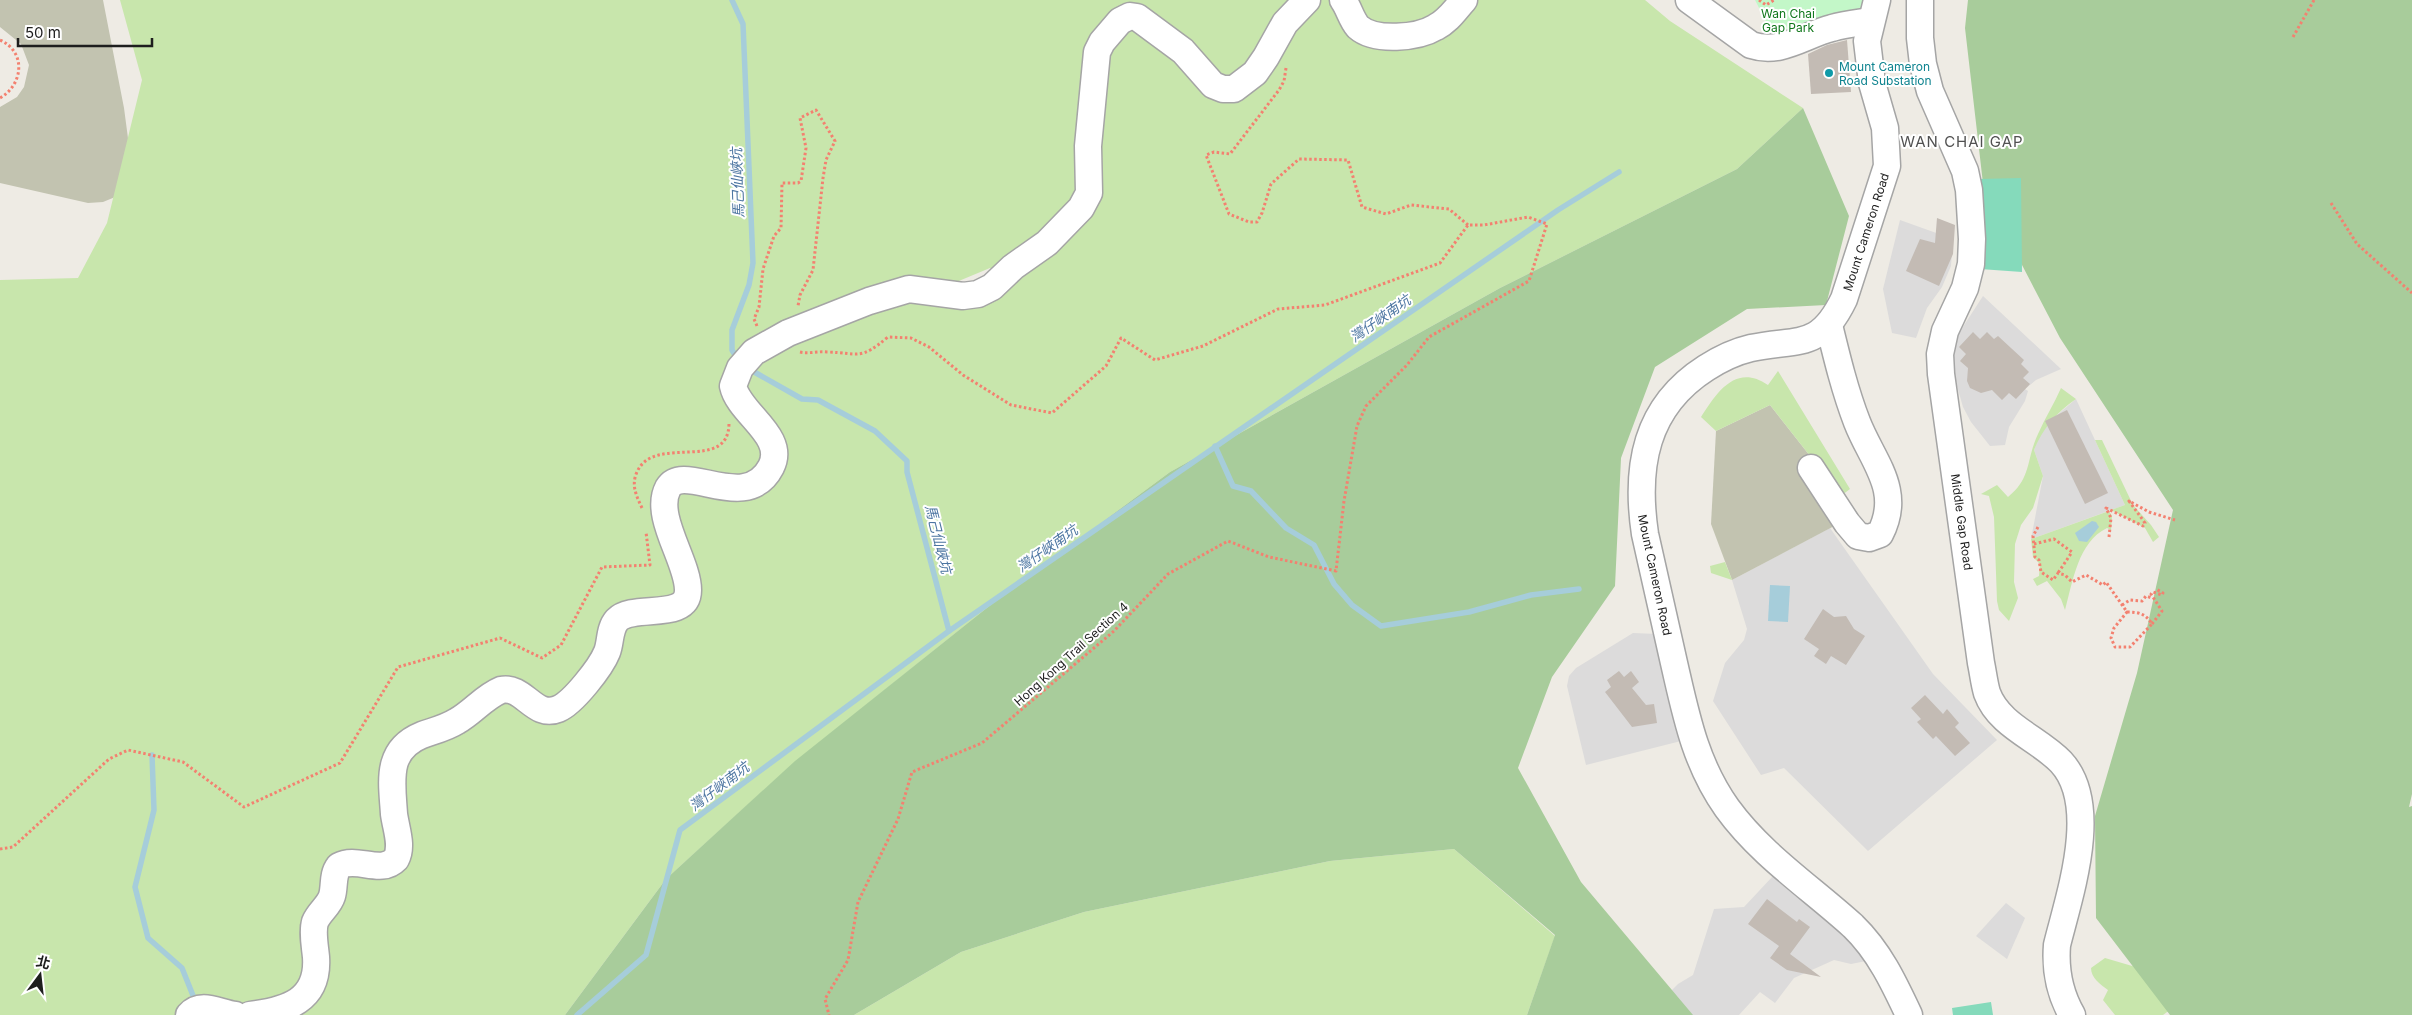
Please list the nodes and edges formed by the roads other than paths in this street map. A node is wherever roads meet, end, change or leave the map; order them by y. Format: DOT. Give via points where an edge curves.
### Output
graph roads {
  1 [pos="1308,0"];
  2 [pos="1343,0"];
  3 [pos="1464,0"];
  4 [pos="1688,0"];
  5 [pos="1920,0"];
  6 [pos="1874,10"];
  7 [pos="1829,325"];
  8 [pos="1811,468"];
  9 [pos="189,1015"];
  10 [pos="235,1015"];
  11 [pos="250,1015"];
  12 [pos="1909,1015"];
  13 [pos="2072,1015"];
  1 -- 11 [label="street" via="1285,23 1255,72 1239,87 1228,90 1210,83 1189,56 1144,21 1134,16 1123,19 1113,28 1098,52 1088,146 1088,197 1047,243 992,287 978,294 963,296 909,289 797,329 760,348 737,373 733,386 740,403 770,438 772,464 761,479 744,488 684,481 674,483 668,489 665,500 667,518 684,570 688,591 685,600 671,609 636,612 619,618 600,665 572,699 559,709 540,710 516,692 504,689 493,693 455,723 417,737 404,746 396,757 393,772 399,844 396,859 381,866 352,862 339,866 335,872 331,900 315,923 316,967 312,986 293,1004"];
  2 -- 3 [label="street" via="1359,27 1372,35 1390,37 1433,29"];
  4 -- 6 [label="street" via="1750,45 1761,49 1778,48"];
  5 -- 13 [label="street, Middle Gap Road" via="1920,38 1928,82 1965,171 1969,190 1971,264 1965,288 1945,331 1940,364 1981,663 1987,693 1994,706 2003,718 2062,764 2077,797 2080,849 2056,960 2064,1000"];
  6 -- 7 [label="street, Mount Cameron Road" via="1868,40 1872,83 1886,128 1887,166 1844,299"];
  7 -- 8 [label="street" via="1857,424 1884,478 1888,509 1880,534 1869,538 1858,536"];
  7 -- 12 [label="street, Mount Cameron Road" via="1807,340 1751,348 1724,357 1682,386 1668,401 1648,439 1643,461 1641,506 1691,738 1716,790 1754,841 1854,927 1889,972"];
  9 -- 10 [label="street" via="194,1010 206,1008"];
}
